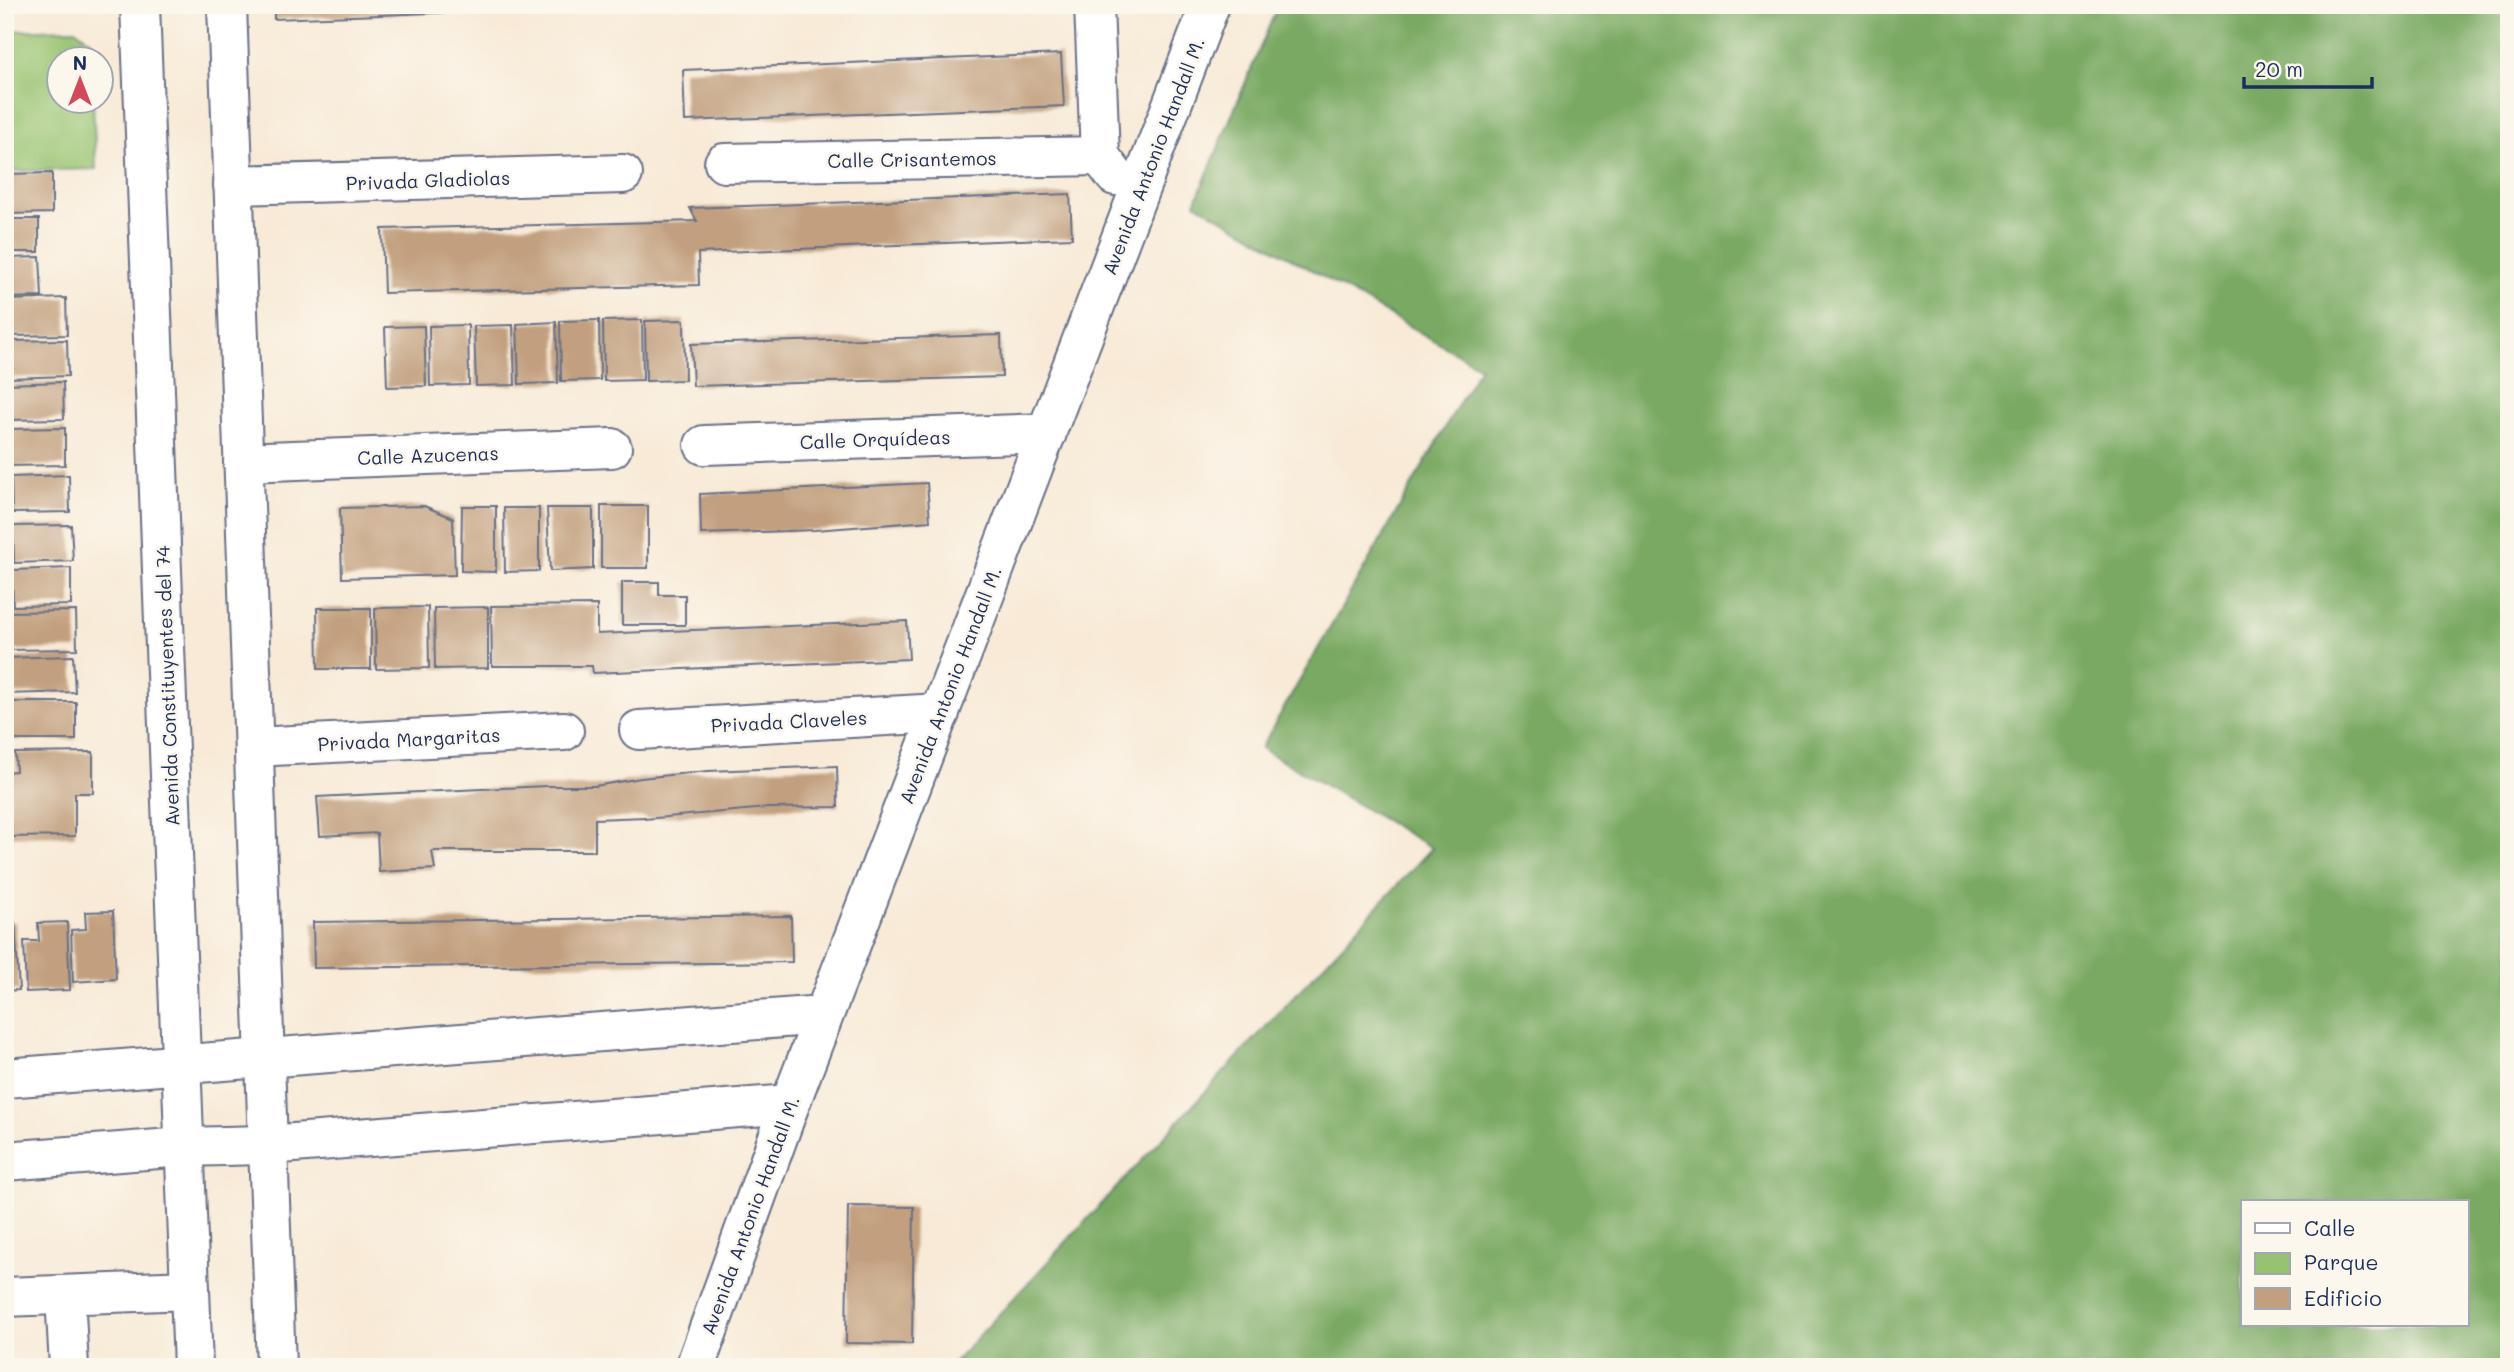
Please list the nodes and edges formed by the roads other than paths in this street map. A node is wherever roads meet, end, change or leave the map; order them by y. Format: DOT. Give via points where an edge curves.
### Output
graph roads {
  1 [pos="141,5"];
  2 [pos="227,5"];
  3 [pos="1094,5"];
  4 [pos="1210,5"];
  5 [pos="1100,156"];
  6 [pos="724,163"];
  7 [pos="623,174"];
  8 [pos="233,185"];
  9 [pos="1135,203"];
  10 [pos="1047,433"];
  11 [pos="704,445"];
  12 [pos="612,448"];
  13 [pos="243,462"];
  14 [pos="940,713"];
  15 [pos="639,730"];
  16 [pos="564,731"];
  17 [pos="254,747"];
  18 [pos="823,1015"];
  19 [pos="265,1058"];
  20 [pos="182,1065"];
  21 [pos="5,1078"];
  22 [pos="790,1104"];
  23 [pos="268,1145"];
  24 [pos="184,1147"];
  25 [pos="5,1161"];
  26 [pos="190,1290"];
  27 [pos="65,1295"];
  28 [pos="5,1297"];
  29 [pos="69,1367"];
  30 [pos="193,1367"];
  31 [pos="276,1367"];
  32 [pos="695,1367"];
  1 -- 20 [label="street, Avenida Constituyentes del 74"];
  2 -- 8 [label="street"];
  3 -- 5 [label="street"];
  4 -- 9 [label="street, Avenida Antonio Handall M."];
  5 -- 6 [label="street, Calle Crisantemos"];
  5 -- 9 [label="street"];
  7 -- 8 [label="street, Privada Gladiolas"];
  8 -- 13 [label="street"];
  9 -- 10 [label="street, Avenida Antonio Handall M."];
  10 -- 11 [label="street, Calle Orquídeas"];
  10 -- 14 [label="street, Avenida Antonio Handall M."];
  12 -- 13 [label="street, Calle Azucenas"];
  13 -- 17 [label="street"];
  14 -- 15 [label="street, Privada Claveles"];
  14 -- 18 [label="street, Avenida Antonio Handall M."];
  16 -- 17 [label="street, Privada Margaritas"];
  17 -- 19 [label="street"];
  18 -- 19 [label="street"];
  18 -- 22 [label="street, Avenida Antonio Handall M."];
  19 -- 20 [label="street"];
  19 -- 23 [label="street"];
  20 -- 21 [label="street"];
  20 -- 24 [label="street, Avenida Constituyentes del 74"];
  22 -- 23 [label="street"];
  22 -- 32 [label="street, Avenida Antonio Handall M."];
  23 -- 24 [label="street"];
  23 -- 31 [label="street"];
  24 -- 25 [label="street"];
  24 -- 26 [label="street, Avenida Constituyentes del 74"];
  26 -- 27 [label="street"];
  26 -- 30 [label="street, Avenida Constituyentes del 74"];
  27 -- 28 [label="street"];
  27 -- 29 [label="street"];
}
